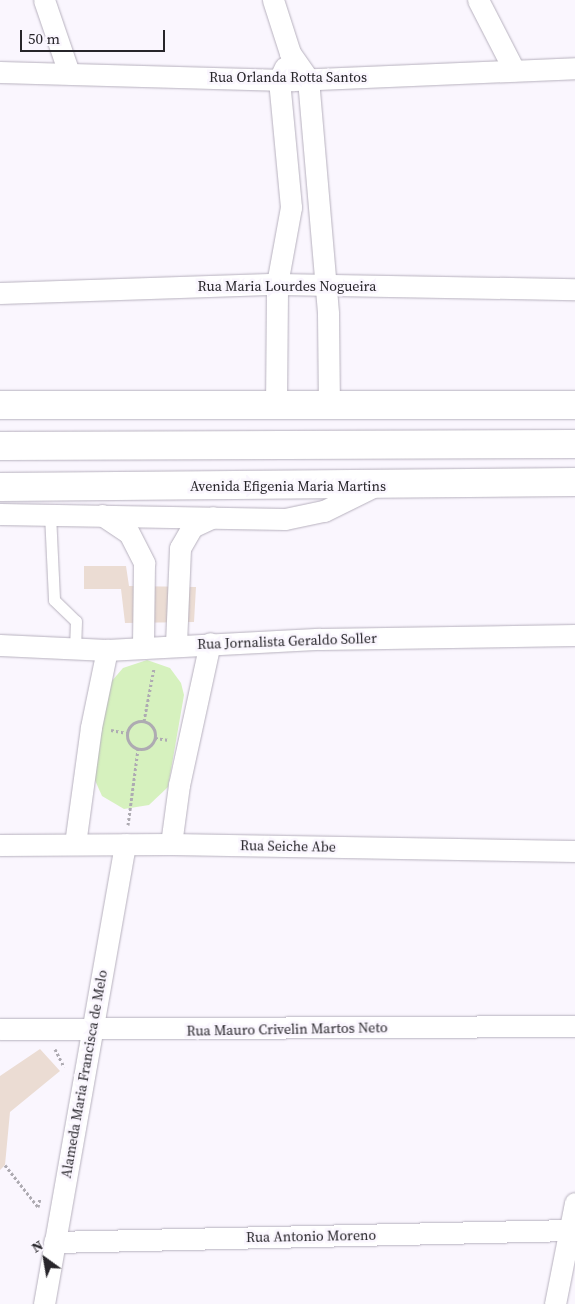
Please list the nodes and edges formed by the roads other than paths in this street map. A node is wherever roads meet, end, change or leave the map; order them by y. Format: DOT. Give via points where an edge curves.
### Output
graph roads {
  1 [pos="44,0"];
  2 [pos="273,0"];
  3 [pos="478,0"];
  4 [pos="290,53"];
  5 [pos="575,68"];
  6 [pos="514,70"];
  7 [pos="0,72"];
  8 [pos="68,73"];
  9 [pos="308,79"];
  10 [pos="280,80"];
  11 [pos="278,284"];
  12 [pos="325,286"];
  13 [pos="575,289"];
  14 [pos="0,293"];
  15 [pos="575,404"];
  16 [pos="0,405"];
  17 [pos="329,405"];
  18 [pos="276,406"];
  19 [pos="575,444"];
  20 [pos="0,446"];
  21 [pos="575,482"];
  22 [pos="377,485"];
  23 [pos="0,487"];
  24 [pos="0,514"];
  25 [pos="50,514"];
  26 [pos="102,515"];
  27 [pos="221,516"];
  28 [pos="575,635"];
  29 [pos="210,643"];
  30 [pos="0,645"];
  31 [pos="159,646"];
  32 [pos="75,649"];
  33 [pos="107,650"];
  34 [pos="76,844"];
  35 [pos="125,844"];
  36 [pos="171,844"];
  37 [pos="0,845"];
  38 [pos="575,851"];
  39 [pos="575,1026"];
  40 [pos="0,1029"];
  41 [pos="93,1031"];
  42 [pos="575,1203"];
  43 [pos="569,1230"];
  44 [pos="54,1242"];
  45 [pos="44,1304"];
  46 [pos="555,1304"];
  1 -- 8 [label="street"];
  2 -- 4 [label="street"];
  3 -- 6 [label="street"];
  4 -- 9 [label="street"];
  4 -- 10 [label="street"];
  5 -- 6 [label="street, Rua Orlanda Rotta Santos"];
  6 -- 9 [label="street, Rua Orlanda Rotta Santos"];
  7 -- 8 [label="street, Rua Orlanda Rotta Santos"];
  8 -- 10 [label="street, Rua Orlanda Rotta Santos"];
  9 -- 10 [label="street, Rua Orlanda Rotta Santos"];
  9 -- 12 [label="street"];
  10 -- 11 [label="street" via="291,207"];
  11 -- 12 [label="street, Rua Maria Lourdes Nogueira"];
  11 -- 14 [label="street, Rua Maria Lourdes Nogueira"];
  11 -- 18 [label="street"];
  12 -- 13 [label="street, Rua Maria Lourdes Nogueira"];
  12 -- 17 [label="street"];
  15 -- 17 [label="main road"];
  16 -- 18 [label="main road"];
  17 -- 18 [label="main road"];
  19 -- 20 [label="main road"];
  21 -- 22 [label="main road, Avenida Efigenia Maria Martins"];
  22 -- 23 [label="main road, Avenida Efigenia Maria Martins"];
  22 -- 27 [label="street" via="308,517"];
  24 -- 25 [label="street"];
  25 -- 26 [label="street"];
  25 -- 32 [label="lane" via="54,600 76,621"];
  26 -- 27 [label="street"];
  26 -- 31 [label="street" via="129,533 142,557"];
  27 -- 31 [label="street" via="205,519 192,527 180,548"];
  28 -- 29 [label="street, Rua Jornalista Geraldo Soller"];
  29 -- 31 [label="street, Rua Jornalista Geraldo Soller"];
  29 -- 36 [label="street" via="179,785"];
  30 -- 32 [label="street, Rua Jornalista Geraldo Soller"];
  31 -- 33 [label="street, Rua Jornalista Geraldo Soller"];
  32 -- 33 [label="street, Rua Jornalista Geraldo Soller"];
  33 -- 34 [label="street" via="92,727"];
  34 -- 35 [label="street, Rua Seiche Abe"];
  34 -- 37 [label="street, Rua Seiche Abe"];
  35 -- 36 [label="street, Rua Seiche Abe"];
  35 -- 41 [label="street, Alameda Maria Francisca de Melo"];
  36 -- 38 [label="street, Rua Seiche Abe"];
  39 -- 41 [label="street, Rua Mauro Crivelin Martos Neto"];
  40 -- 41 [label="street, Rua Mauro Crivelin Martos Neto"];
  41 -- 44 [label="street, Alameda Maria Francisca de Melo"];
  42 -- 43 [label="street"];
  43 -- 44 [label="street, Rua Antonio Moreno"];
  43 -- 46 [label="street"];
  44 -- 45 [label="street, Alameda Maria Francisca de Melo"];
}
